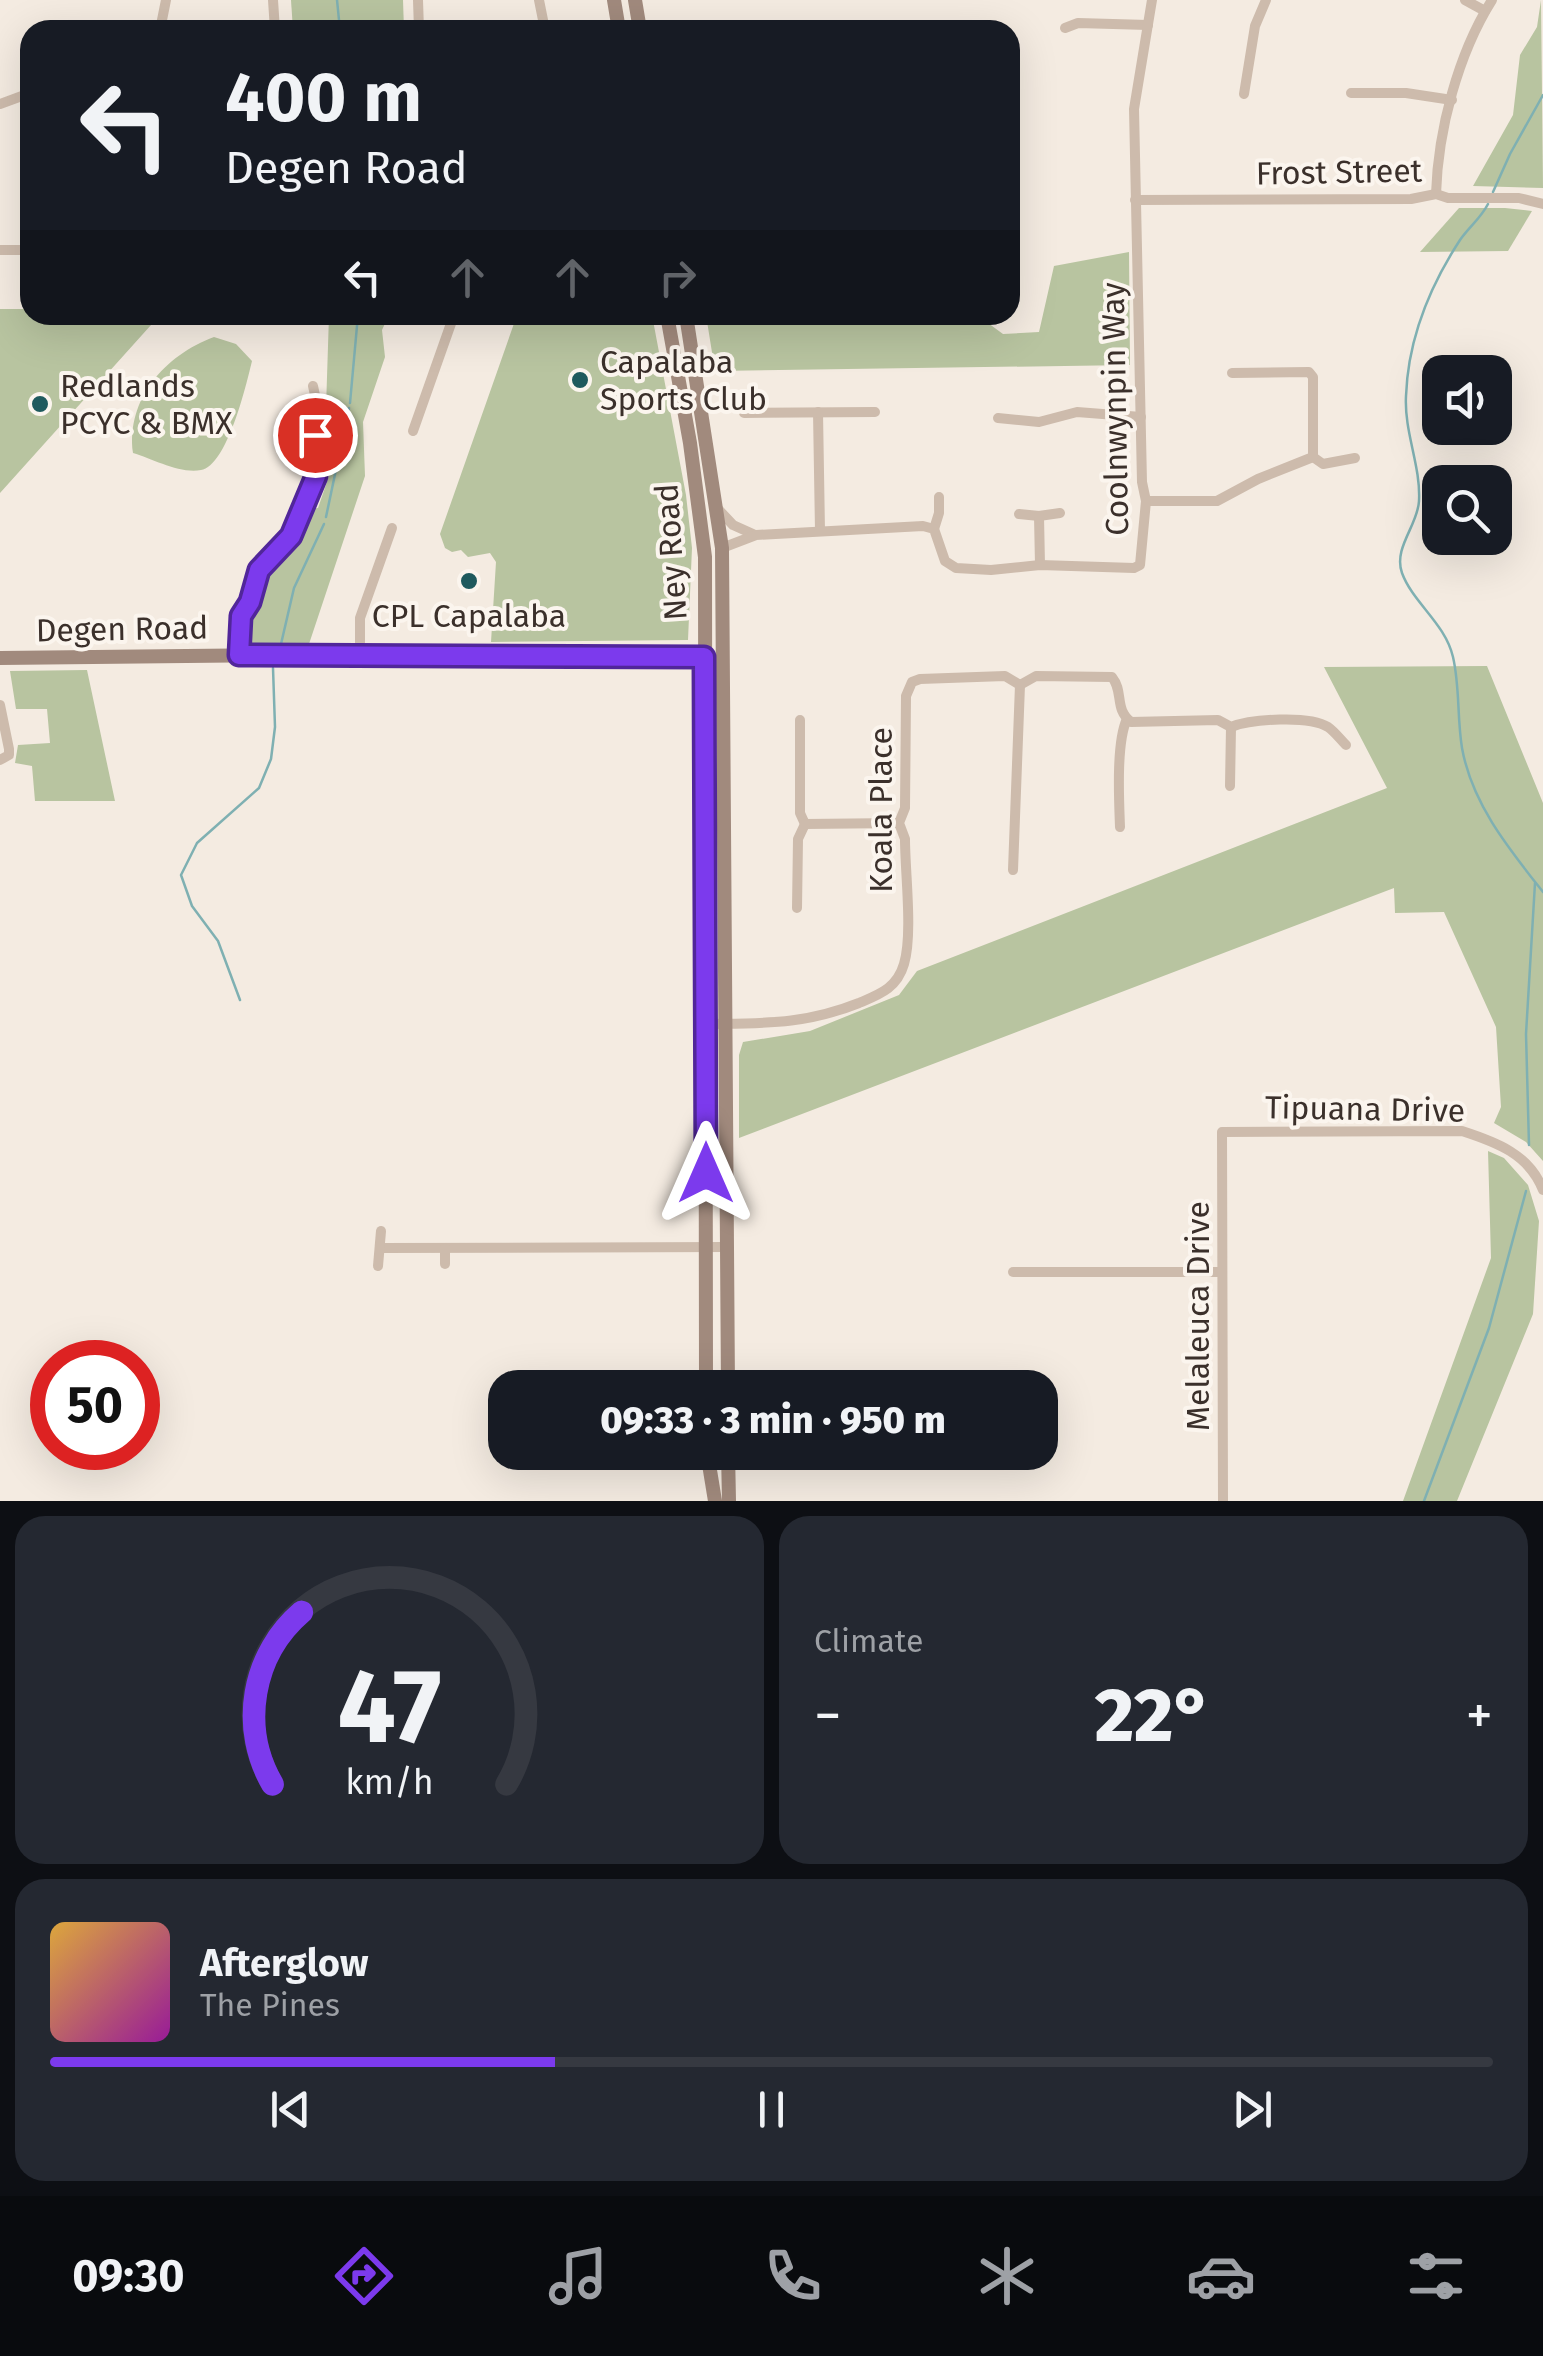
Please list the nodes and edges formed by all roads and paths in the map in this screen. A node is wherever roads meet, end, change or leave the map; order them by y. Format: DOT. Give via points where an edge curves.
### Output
graph roads {
  1 [pos="1152,0"];
  2 [pos="1266,0"];
  3 [pos="1466,0"];
  4 [pos="1492,0"];
  5 [pos="1485,11"];
  6 [pos="1148,26"];
  7 [pos="1065,28"];
  8 [pos="1351,93"];
  9 [pos="1244,94"];
  10 [pos="1452,100"];
  11 [pos="1436,194"];
  12 [pos="1135,200"];
  13 [pos="1543,204"];
  14 [pos="450,325"];
  15 [pos="669,325"];
  16 [pos="688,325"];
  17 [pos="1232,373"];
  18 [pos="313,386"];
  19 [pos="818,412"];
  20 [pos="874,412"];
  21 [pos="744,413"];
  22 [pos="998,418"];
  23 [pos="1141,418"];
  24 [pos="413,431"];
  25 [pos="1312,458"];
  26 [pos="1354,458"];
  27 [pos="939,497"];
  28 [pos="1146,501"];
  29 [pos="718,509"];
  30 [pos="1060,512"];
  31 [pos="1018,514"];
  32 [pos="1039,516"];
  33 [pos="392,528"];
  34 [pos="934,529"];
  35 [pos="820,531"];
  36 [pos="756,535"];
  37 [pos="722,548"];
  38 [pos="1040,564"];
  39 [pos="360,654"];
  40 [pos="239,655"];
  41 [pos="704,657"];
  42 [pos="724,657"];
  43 [pos="0,658"];
  44 [pos="1020,685"];
  45 [pos="0,705"];
  46 [pos="1127,719"];
  47 [pos="800,720"];
  48 [pos="1231,727"];
  49 [pos="1346,745"];
  50 [pos="0,760"];
  51 [pos="1230,786"];
  52 [pos="899,822"];
  53 [pos="805,824"];
  54 [pos="1120,827"];
  55 [pos="1013,870"];
  56 [pos="797,908"];
  57 [pos="706,1024"];
  58 [pos="725,1024"];
  59 [pos="1222,1132"];
  60 [pos="1543,1190"];
  61 [pos="381,1231"];
  62 [pos="727,1247"];
  63 [pos="380,1248"];
  64 [pos="445,1248"];
  65 [pos="706,1248"];
  66 [pos="445,1264"];
  67 [pos="378,1266"];
  68 [pos="1013,1272"];
  69 [pos="1222,1272"];
  70 [pos="706,1370"];
  71 [pos="728,1370"];
  72 [pos="710,1470"];
  73 [pos="728,1470"];
  74 [pos="716,1501"];
  75 [pos="729,1501"];
  76 [pos="1223,1501"];
  1 -- 6 [label="street, Coolnwynpin Way"];
  2 -- 9 [label="street"];
  3 -- 5 [label="street"];
  4 -- 5 [label="street"];
  5 -- 10 [label="street"];
  6 -- 7 [label="street"];
  6 -- 12 [label="street, Coolnwynpin Way" via="1134,110"];
  8 -- 10 [label="street"];
  10 -- 11 [label="street"];
  11 -- 12 [label="street, Frost Street"];
  11 -- 13 [label="street, Frost Street"];
  12 -- 23 [label="street, Coolnwynpin Way"];
  14 -- 24 [label="street"];
  15 -- 41 [label="main road, Ney Road" via="705,557"];
  16 -- 29 [label="main road, Ney Road"];
  17 -- 25 [label="street" via="1314,377"];
  18 -- 40 [label="street" via="316,476 291,536 259,570 241,616"];
  19 -- 20 [label="street"];
  19 -- 21 [label="street"];
  19 -- 35 [label="street"];
  22 -- 23 [label="street" via="1039,422 1077,412"];
  23 -- 28 [label="street, Coolnwynpin Way"];
  25 -- 26 [label="street" via="1323,464"];
  25 -- 28 [label="street" via="1216,500"];
  27 -- 34 [label="street"];
  28 -- 38 [label="street, Coolnwynpin Way" via="1142,560 1134,568"];
  29 -- 36 [label="street"];
  29 -- 37 [label="main road, Ney Road"];
  30 -- 32 [label="street"];
  31 -- 32 [label="street"];
  32 -- 38 [label="street"];
  33 -- 39 [label="street" via="360,618"];
  34 -- 35 [label="street"];
  34 -- 38 [label="street, Coolnwynpin Way" via="946,561 956,568"];
  35 -- 36 [label="street"];
  36 -- 37 [label="street"];
  37 -- 42 [label="main road, Ney Road"];
  39 -- 40 [label="main road, Degen Road"];
  39 -- 41 [label="main road, Degen Road"];
  40 -- 43 [label="main road, Degen Road"];
  41 -- 42 [label="main road, Degen Road"];
  41 -- 57 [label="main road, Ney Road"];
  42 -- 58 [label="main road, Ney Road"];
  44 -- 46 [label="street, Koala Place" via="1036,676 1112,677"];
  44 -- 52 [label="street, Koala Place" via="1005,676 912,682"];
  44 -- 55 [label="street"];
  45 -- 50 [label="street" via="9,749"];
  46 -- 48 [label="street" via="1218,720"];
  46 -- 54 [label="street" via="1120,744"];
  47 -- 53 [label="street"];
  48 -- 49 [label="street" via="1315,722"];
  48 -- 51 [label="street"];
  52 -- 53 [label="street"];
  52 -- 58 [label="street, Koala Place" via="905,839 906,952 896,983 827,1016"];
  53 -- 56 [label="street" via="798,839"];
  57 -- 58 [label="street, Koala Place"];
  57 -- 65 [label="main road, Ney Road"];
  58 -- 62 [label="main road, Ney Road"];
  59 -- 60 [label="street, Tipuana Drive" via="1462,1131 1517,1154"];
  59 -- 69 [label="street, Melaleuca Drive"];
  61 -- 63 [label="street"];
  62 -- 65 [label="street"];
  62 -- 71 [label="main road, Ney Road"];
  63 -- 64 [label="street"];
  63 -- 67 [label="street"];
  64 -- 65 [label="street"];
  64 -- 66 [label="street"];
  65 -- 70 [label="main road, Ney Road"];
  68 -- 69 [label="street"];
  69 -- 76 [label="street, Melaleuca Drive"];
  72 -- 74 [label="main road"];
  73 -- 75 [label="main road"];
}
